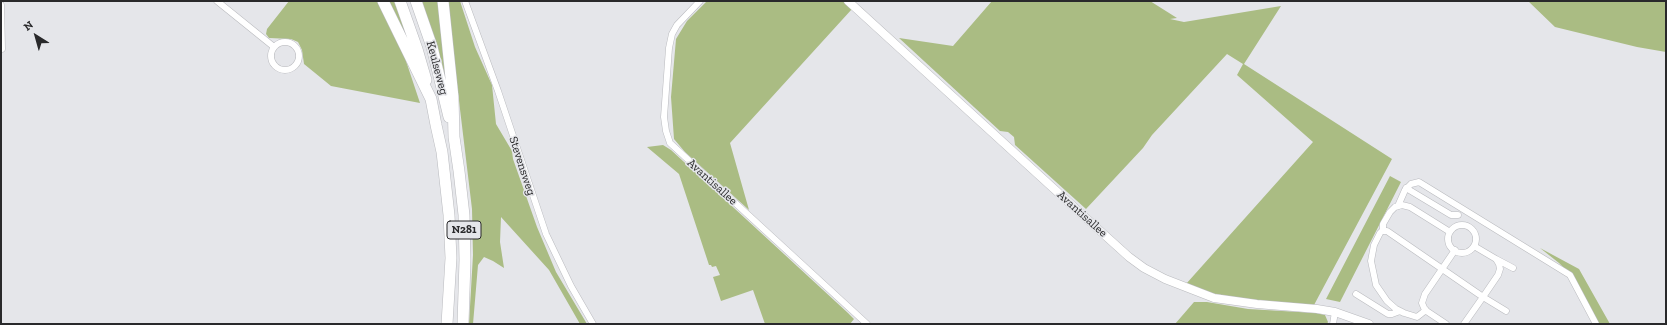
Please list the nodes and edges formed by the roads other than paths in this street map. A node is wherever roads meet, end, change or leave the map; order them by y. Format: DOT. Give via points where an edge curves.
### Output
graph roads {
  1 [pos="217,1"];
  2 [pos="383,1"];
  3 [pos="400,1"];
  4 [pos="416,1"];
  5 [pos="443,1"];
  6 [pos="465,1"];
  7 [pos="700,1"];
  8 [pos="848,1"];
  9 [pos="1,5"];
  10 [pos="274,47"];
  11 [pos="2,49"];
  12 [pos="431,99"];
  13 [pos="454,137"];
  14 [pos="1406,188"];
  15 [pos="1398,206"];
  16 [pos="1462,208"];
  17 [pos="1458,215"];
  18 [pos="1461,225"];
  19 [pos="1383,231"];
  20 [pos="1450,232"];
  21 [pos="1474,246"];
  22 [pos="1455,250"];
  23 [pos="1496,259"];
  24 [pos="1442,269"];
  25 [pos="1500,269"];
  26 [pos="1356,294"];
  27 [pos="1483,297"];
  28 [pos="1426,310"];
  29 [pos="1400,311"];
  30 [pos="1506,311"];
  31 [pos="1335,312"];
  32 [pos="1466,323"];
  33 [pos="447,324"];
  34 [pos="463,324"];
  35 [pos="593,324"];
  36 [pos="867,324"];
  37 [pos="1333,324"];
  38 [pos="1369,324"];
  39 [pos="1446,324"];
  40 [pos="1596,324"];
  1 -- 10 [label="street"];
  2 -- 12 [label="highway, N281"];
  3 -- 12 [label="highway, Keulseweg / N281"];
  4 -- 13 [label="highway, Keulseweg / N281" via="432,47"];
  5 -- 13 [label="highway, N281" via="453,97"];
  6 -- 35 [label="street, Stevensweg" via="494,78 546,234"];
  7 -- 36 [label="street, Avantisallee" via="677,25 669,48 664,117 670,143"];
  8 -- 31 [label="street, Avantisallee" via="1144,268 1165,280 1214,298"];
  9 -- 11 [label="street"];
  10 -- 10 [label="street" via="271,57 275,66 287,70 296,65 299,55 293,44 283,42"];
  12 -- 33 [label="highway, N281" via="442,152 448,215 450,258"];
  13 -- 34 [label="highway, N281" via="464,215"];
  14 -- 15 [label="street"];
  14 -- 16 [label="street" via="1419,182"];
  14 -- 17 [label="street" via="1451,215"];
  15 -- 19 [label="street" via="1390,212 1383,224"];
  15 -- 20 [label="street" via="1410,207"];
  16 -- 17 [label="street"];
  16 -- 40 [label="street" via="1570,275"];
  17 -- 18 [label="street"];
  18 -- 20 [label="street"];
  18 -- 21 [label="street" via="1473,230 1476,241"];
  19 -- 24 [label="street" via="1387,231"];
  19 -- 29 [label="street" via="1374,245 1372,273 1380,293"];
  20 -- 22 [label="street" via="1449,242"];
  21 -- 22 [label="street" via="1465,252"];
  21 -- 23 [label="street"];
  22 -- 24 [label="street"];
  23 -- 25 [label="street"];
  23 -- 25 [label="street" via="1510,266"];
  24 -- 27 [label="street"];
  24 -- 28 [label="street" via="1422,298"];
  25 -- 27 [label="street"];
  26 -- 29 [label="street" via="1388,314"];
  27 -- 30 [label="street"];
  27 -- 32 [label="street"];
  28 -- 29 [label="street" via="1417,317"];
  28 -- 39 [label="street"];
  31 -- 37 [label="street"];
  31 -- 38 [label="street, Avantisallee"];
}
